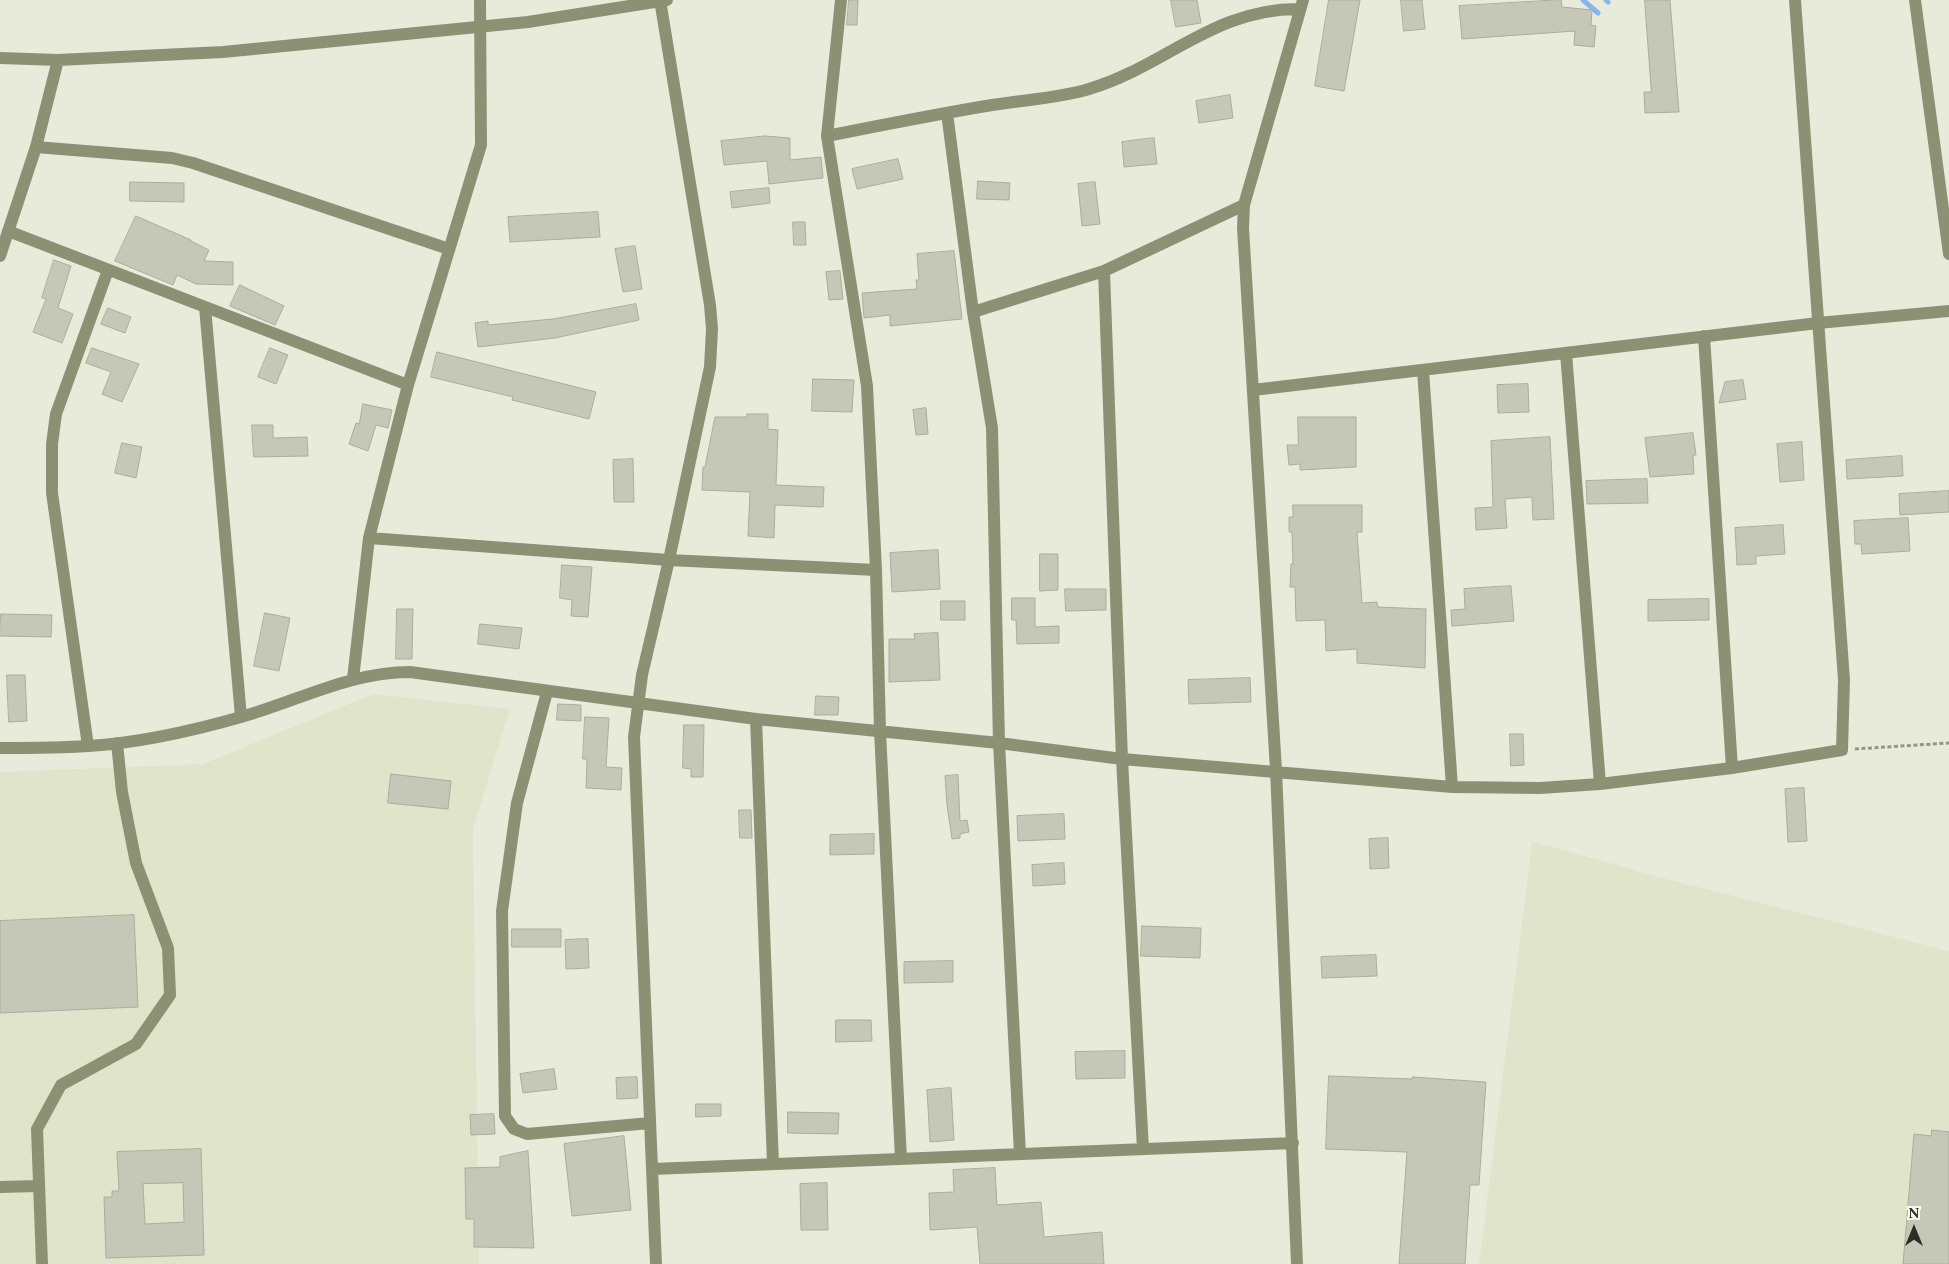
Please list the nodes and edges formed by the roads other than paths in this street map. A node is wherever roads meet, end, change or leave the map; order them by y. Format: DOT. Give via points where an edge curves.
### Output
graph roads {
  1 [pos="480,0"];
  2 [pos="662,0"];
  3 [pos="841,0"];
  4 [pos="1795,0"];
  5 [pos="1915,0"];
  6 [pos="1301,4"];
  7 [pos="481,26"];
  8 [pos="0,58"];
  9 [pos="58,60"];
  10 [pos="947,113"];
  11 [pos="827,136"];
  12 [pos="36,147"];
  13 [pos="1244,205"];
  14 [pos="8,231"];
  15 [pos="449,249"];
  16 [pos="1949,254"];
  17 [pos="0,256"];
  18 [pos="108,270"];
  19 [pos="1104,272"];
  20 [pos="205,307"];
  21 [pos="1949,311"];
  22 [pos="973,312"];
  23 [pos="1818,323"];
  24 [pos="1704,336"];
  25 [pos="1566,352"];
  26 [pos="1423,370"];
  27 [pos="408,385"];
  28 [pos="1253,390"];
  29 [pos="369,538"];
  30 [pos="670,560"];
  31 [pos="876,570"];
  32 [pos="354,679"];
  33 [pos="547,692"];
  34 [pos="638,705"];
  35 [pos="241,717"];
  36 [pos="756,719"];
  37 [pos="880,731"];
  38 [pos="117,743"];
  39 [pos="999,743"];
  40 [pos="88,746"];
  41 [pos="0,748"];
  42 [pos="1122,759"];
  43 [pos="1732,768"];
  44 [pos="1276,770"];
  45 [pos="1600,784"];
  46 [pos="1452,787"];
  47 [pos="650,1123"];
  48 [pos="1292,1142"];
  49 [pos="1143,1149"];
  50 [pos="1020,1154"];
  51 [pos="901,1159"];
  52 [pos="773,1164"];
  53 [pos="653,1169"];
  54 [pos="39,1186"];
  55 [pos="0,1187"];
  56 [pos="42,1264"];
  57 [pos="656,1264"];
  58 [pos="1297,1264"];
  1 -- 7 [label="street"];
  2 -- 7 [label="street" via="528,22"];
  2 -- 30 [label="street" via="712,330 710,367"];
  3 -- 11 [label="street"];
  4 -- 23 [label="street"];
  5 -- 16 [label="street"];
  6 -- 10 [label="street" via="1246,15 1220,24 1127,74 1089,89"];
  6 -- 13 [label="street"];
  7 -- 9 [label="street" via="223,52"];
  7 -- 15 [label="street" via="481,144"];
  8 -- 9 [label="street"];
  9 -- 12 [label="street"];
  10 -- 11 [label="street"];
  10 -- 22 [label="street"];
  11 -- 31 [label="street" via="867,386"];
  12 -- 14 [label="street"];
  12 -- 15 [label="street" via="172,158 193,163"];
  13 -- 19 [label="street"];
  13 -- 28 [label="street"];
  14 -- 17 [label="street"];
  14 -- 18 [label="street"];
  15 -- 27 [label="street"];
  18 -- 20 [label="street"];
  18 -- 40 [label="street" via="56,414 52,444 52,493"];
  19 -- 22 [label="street"];
  19 -- 42 [label="street"];
  20 -- 27 [label="street"];
  20 -- 35 [label="street"];
  21 -- 23 [label="street"];
  22 -- 39 [label="street" via="992,428"];
  23 -- 24 [label="street"];
  23 -- 43 [label="street" via="1844,680 1842,750"];
  24 -- 25 [label="street"];
  24 -- 43 [label="street"];
  25 -- 26 [label="street"];
  25 -- 45 [label="street"];
  26 -- 28 [label="street"];
  26 -- 46 [label="street"];
  27 -- 29 [label="street"];
  28 -- 44 [label="street"];
  29 -- 30 [label="street"];
  29 -- 32 [label="street"];
  30 -- 31 [label="street"];
  30 -- 34 [label="street" via="642,675"];
  31 -- 37 [label="street"];
  32 -- 33 [label="street" via="387,672 410,672"];
  32 -- 35 [label="street"];
  33 -- 34 [label="street"];
  33 -- 47 [label="street" via="517,803 502,911 505,1116 514,1129 527,1134"];
  34 -- 36 [label="street"];
  34 -- 47 [label="street" via="634,765"];
  35 -- 38 [label="street"];
  36 -- 37 [label="street"];
  36 -- 52 [label="street"];
  37 -- 39 [label="street"];
  37 -- 51 [label="street"];
  38 -- 40 [label="street"];
  38 -- 54 [label="street" via="122,792 136,863 168,948 170,995 136,1044 61,1085 37,1129"];
  39 -- 42 [label="street"];
  39 -- 50 [label="street"];
  40 -- 41 [label="street"];
  42 -- 44 [label="street"];
  42 -- 49 [label="street"];
  43 -- 45 [label="street"];
  44 -- 46 [label="street"];
  44 -- 48 [label="street"];
  45 -- 46 [label="street" via="1540,788"];
  47 -- 53 [label="street"];
  48 -- 49 [label="street"];
  48 -- 58 [label="street"];
  49 -- 50 [label="street"];
  50 -- 51 [label="street"];
  51 -- 52 [label="street"];
  52 -- 53 [label="street"];
  53 -- 57 [label="street"];
  54 -- 55 [label="street"];
  54 -- 56 [label="street"];
}
